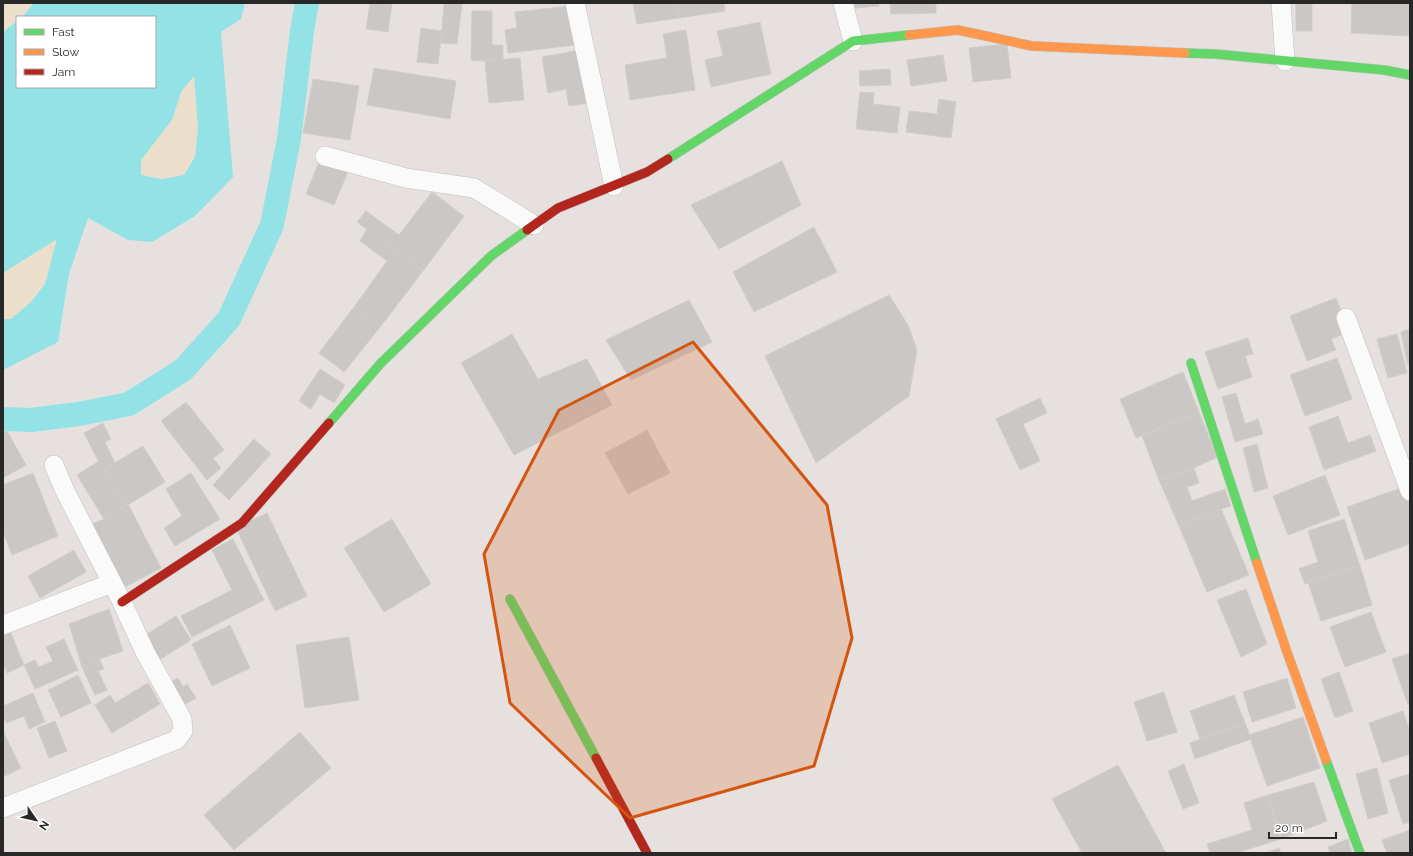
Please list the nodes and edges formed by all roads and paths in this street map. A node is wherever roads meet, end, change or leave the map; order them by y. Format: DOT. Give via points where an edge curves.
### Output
graph roads {
  1 [pos="575,3"];
  2 [pos="843,3"];
  3 [pos="1281,3"];
  4 [pos="853,41"];
  5 [pos="1285,61"];
  6 [pos="1410,75"];
  7 [pos="325,156"];
  8 [pos="614,186"];
  9 [pos="534,225"];
  10 [pos="1346,318"];
  11 [pos="1191,363"];
  12 [pos="54,465"];
  13 [pos="1410,491"];
  14 [pos="112,582"];
  15 [pos="510,599"];
  16 [pos="122,602"];
  17 [pos="3,625"];
  18 [pos="3,808"];
  19 [pos="647,853"];
  20 [pos="1360,853"];
  1 -- 8 [label="street"];
  2 -- 4 [label="street"];
  3 -- 5 [label="street"];
  4 -- 5 [label="street" via="958,30 1032,46 1215,54"];
  4 -- 8 [label="street" via="647,172"];
  5 -- 6 [label="street" via="1384,70"];
  7 -- 9 [label="street" via="406,178 474,188"];
  8 -- 9 [label="street" via="558,208"];
  9 -- 16 [label="street" via="491,256 381,363 242,523"];
  10 -- 13 [label="street"];
  11 -- 20 [label="street" via="1287,652"];
  12 -- 14 [label="street"];
  14 -- 16 [label="street"];
  14 -- 17 [label="street"];
  15 -- 19 [label="street"];
  16 -- 18 [label="street" via="145,652 182,719 183,731 176,740"];
}
